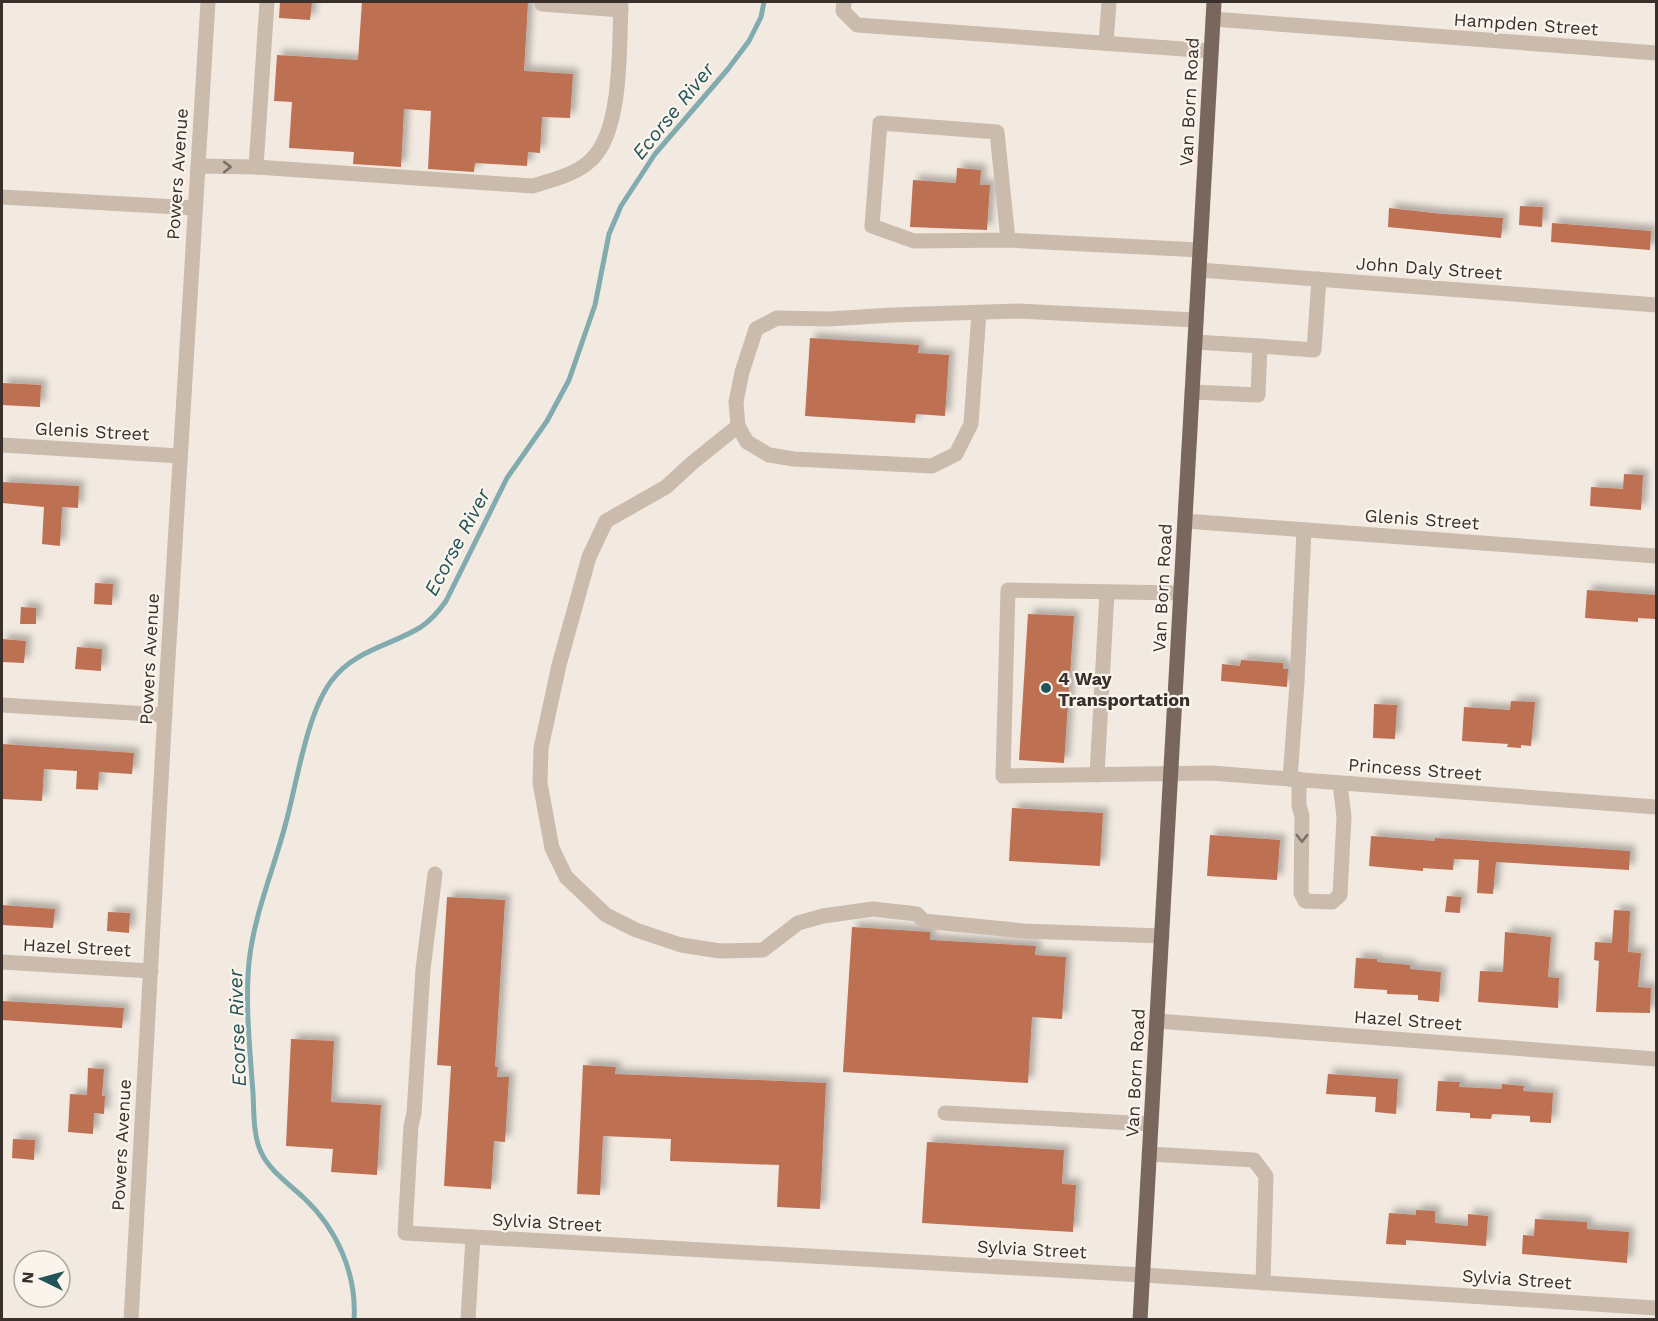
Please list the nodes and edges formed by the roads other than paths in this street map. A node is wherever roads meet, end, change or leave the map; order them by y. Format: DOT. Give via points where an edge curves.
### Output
graph roads {
  1 [pos="208,2"];
  2 [pos="267,2"];
  3 [pos="844,2"];
  4 [pos="1109,2"];
  5 [pos="1214,2"];
  6 [pos="542,4"];
  7 [pos="621,6"];
  8 [pos="1213,19"];
  9 [pos="1106,43"];
  10 [pos="1211,51"];
  11 [pos="1656,53"];
  12 [pos="198,166"];
  13 [pos="256,167"];
  14 [pos="2,197"];
  15 [pos="195,208"];
  16 [pos="1008,240"];
  17 [pos="1200,250"];
  18 [pos="1199,270"];
  19 [pos="1319,279"];
  20 [pos="1656,305"];
  21 [pos="979,313"];
  22 [pos="1196,320"];
  23 [pos="1195,342"];
  24 [pos="1260,346"];
  25 [pos="1192,392"];
  26 [pos="738,426"];
  27 [pos="2,445"];
  28 [pos="180,456"];
  29 [pos="1185,521"];
  30 [pos="1304,530"];
  31 [pos="1656,556"];
  32 [pos="1107,592"];
  33 [pos="1181,593"];
  34 [pos="2,705"];
  35 [pos="165,715"];
  36 [pos="1171,774"];
  37 [pos="1097,775"];
  38 [pos="1295,779"];
  39 [pos="1340,783"];
  40 [pos="1656,807"];
  41 [pos="435,874"];
  42 [pos="1162,936"];
  43 [pos="2,962"];
  44 [pos="151,971"];
  45 [pos="1157,1021"];
  46 [pos="1656,1059"];
  47 [pos="945,1113"];
  48 [pos="1151,1124"];
  49 [pos="1149,1154"];
  50 [pos="473,1237"];
  51 [pos="1143,1275"];
  52 [pos="1263,1283"];
  53 [pos="1656,1308"];
  54 [pos="131,1320"];
  55 [pos="468,1320"];
  56 [pos="1140,1320"];
  1 -- 12 [label="street, Powers Avenue"];
  2 -- 13 [label="street"];
  3 -- 9 [label="street" via="843,11 857,24"];
  4 -- 9 [label="street"];
  5 -- 8 [label="main road, Van Born Road"];
  6 -- 7 [label="street"];
  7 -- 13 [label="street" via="616,96 609,132 593,158 569,175 533,186"];
  8 -- 10 [label="main road, Van Born Road"];
  8 -- 11 [label="street, Hampden Street"];
  9 -- 10 [label="street"];
  10 -- 17 [label="main road, Van Born Road"];
  12 -- 13 [label="street, one-way"];
  12 -- 15 [label="street, Powers Avenue"];
  14 -- 15 [label="street"];
  15 -- 28 [label="street, Powers Avenue"];
  16 -- 16 [label="street" via="997,132 880,123 872,226 914,241"];
  16 -- 17 [label="street"];
  17 -- 18 [label="main road, Van Born Road"];
  18 -- 19 [label="street, John Daly Street"];
  18 -- 22 [label="main road, Van Born Road"];
  19 -- 20 [label="street, John Daly Street"];
  19 -- 24 [label="street" via="1314,350"];
  21 -- 22 [label="street" via="1018,311"];
  21 -- 26 [label="street" via="829,320 777,318 756,329 736,402"];
  21 -- 26 [label="street" via="971,424 956,454 932,466 769,455 747,442"];
  22 -- 23 [label="main road, Van Born Road"];
  23 -- 24 [label="street"];
  23 -- 25 [label="main road, Van Born Road"];
  24 -- 25 [label="street" via="1258,395"];
  25 -- 29 [label="main road, Van Born Road"];
  26 -- 42 [label="street" via="666,487 606,521 589,557 541,748 540,783 546,822 552,848 566,877 606,915 636,930 681,945 720,951 763,950 798,923 873,909 917,914 924,921 1024,931"];
  27 -- 28 [label="street, Glenis Street"];
  28 -- 35 [label="street, Powers Avenue"];
  29 -- 30 [label="street, Glenis Street"];
  29 -- 33 [label="main road, Van Born Road"];
  30 -- 31 [label="street, Glenis Street"];
  30 -- 38 [label="street"];
  32 -- 33 [label="street"];
  32 -- 37 [label="street"];
  32 -- 37 [label="street, Princess Street" via="1008,590 1003,776"];
  33 -- 36 [label="main road, Van Born Road"];
  34 -- 35 [label="street"];
  35 -- 44 [label="street, Powers Avenue"];
  36 -- 37 [label="street, Princess Street"];
  36 -- 38 [label="street, Princess Street"];
  36 -- 42 [label="main road, Van Born Road"];
  38 -- 39 [label="street, Princess Street"];
  38 -- 39 [label="street, one-way" via="1302,816 1301,893 1305,901 1332,902 1340,895 1344,817"];
  39 -- 40 [label="street, Princess Street"];
  41 -- 50 [label="street, Sylvia Street" via="423,969 405,1233"];
  42 -- 45 [label="main road, Van Born Road"];
  43 -- 44 [label="street, Hazel Street"];
  44 -- 54 [label="street, Powers Avenue"];
  45 -- 46 [label="street, Hazel Street"];
  45 -- 48 [label="main road, Van Born Road"];
  47 -- 48 [label="street"];
  48 -- 49 [label="main road, Van Born Road"];
  49 -- 51 [label="main road, Van Born Road"];
  49 -- 52 [label="street" via="1254,1160 1266,1176"];
  50 -- 51 [label="street, Sylvia Street"];
  50 -- 55 [label="street"];
  51 -- 52 [label="street, Sylvia Street"];
  51 -- 56 [label="main road, Van Born Road"];
  52 -- 53 [label="street, Sylvia Street"];
}
